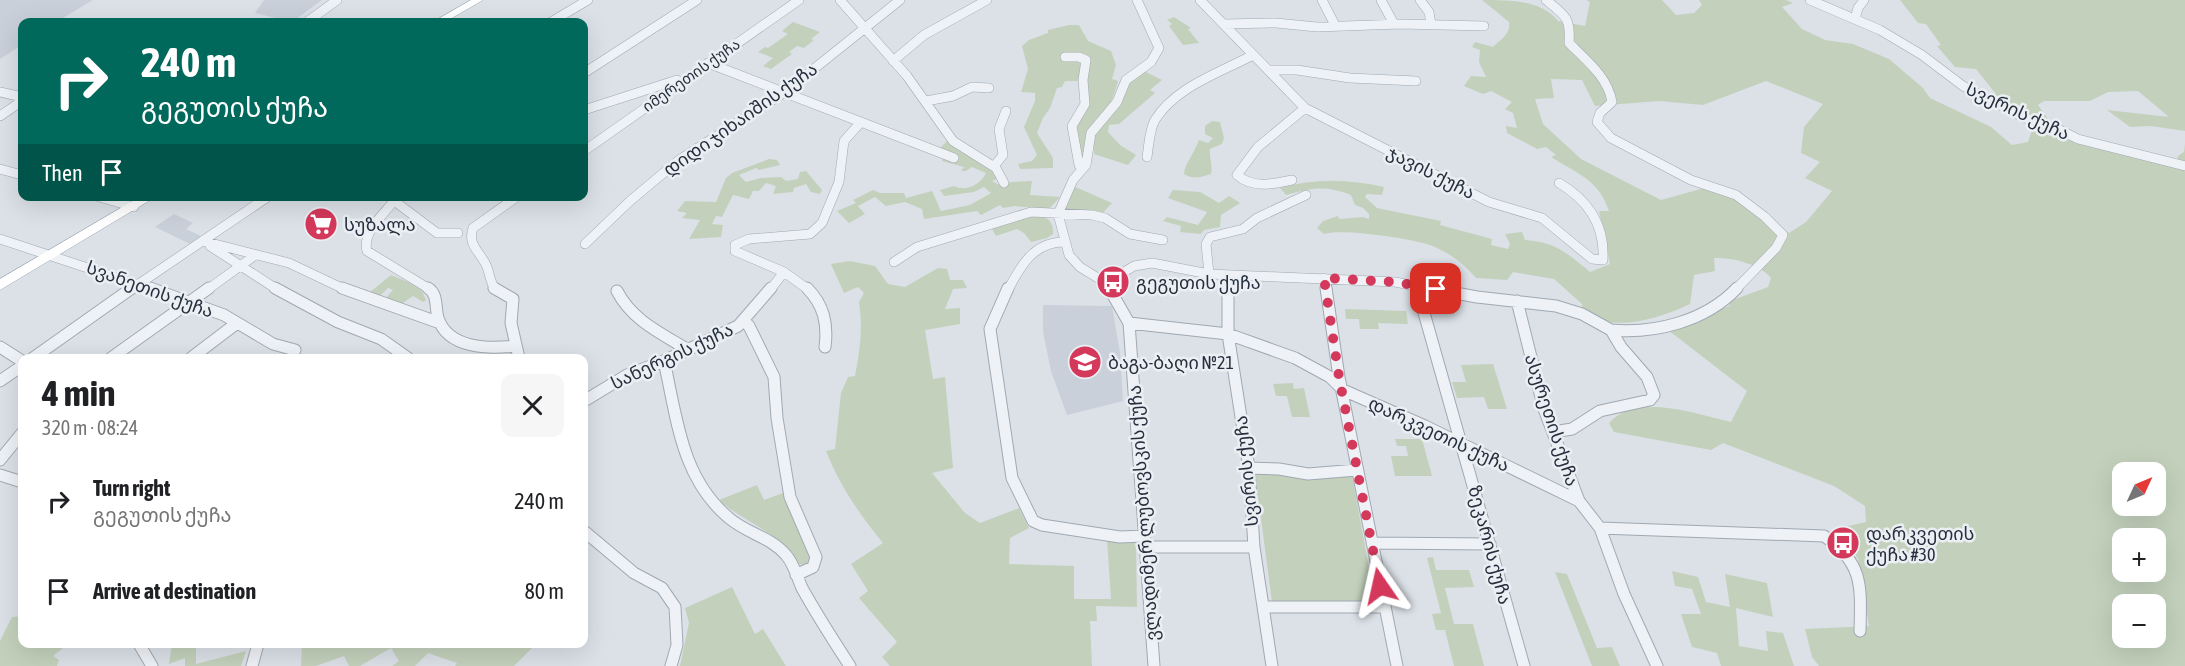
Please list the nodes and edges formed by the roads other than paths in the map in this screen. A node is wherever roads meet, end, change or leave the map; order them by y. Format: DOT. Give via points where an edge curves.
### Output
graph roads {
  1 [pos="337,0"];
  2 [pos="478,0"];
  3 [pos="588,0"];
  4 [pos="697,0"];
  5 [pos="799,0"];
  6 [pos="840,0"];
  7 [pos="900,0"];
  8 [pos="987,0"];
  9 [pos="1137,0"];
  10 [pos="1200,0"];
  11 [pos="1322,0"];
  12 [pos="1381,0"];
  13 [pos="1420,0"];
  14 [pos="1546,0"];
  15 [pos="1810,0"];
  16 [pos="1864,0"];
  17 [pos="312,18"];
  18 [pos="445,18"];
  19 [pos="558,18"];
  20 [pos="1855,19"];
  21 [pos="1223,24"];
  22 [pos="1394,24"];
  23 [pos="1431,24"];
  24 [pos="1484,26"];
  25 [pos="864,27"];
  26 [pos="1335,27"];
  27 [pos="1253,55"];
  28 [pos="1065,57"];
  29 [pos="893,61"];
  30 [pos="708,63"];
  31 [pos="588,70"];
  32 [pos="1271,70"];
  33 [pos="689,76"];
  34 [pos="1416,81"];
  35 [pos="989,88"];
  36 [pos="0,92"];
  37 [pos="784,92"];
  38 [pos="18,98"];
  39 [pos="926,101"];
  40 [pos="18,102"];
  41 [pos="1305,108"];
  42 [pos="588,109"];
  43 [pos="1006,111"];
  44 [pos="0,116"];
  45 [pos="860,123"];
  46 [pos="588,147"];
  47 [pos="1147,157"];
  48 [pos="954,158"];
  49 [pos="995,165"];
  50 [pos="2185,166"];
  51 [pos="0,169"];
  52 [pos="1082,170"];
  53 [pos="18,175"];
  54 [pos="1292,180"];
  55 [pos="1004,183"];
  56 [pos="1559,183"];
  57 [pos="1306,195"];
  58 [pos="113,201"];
  59 [pos="143,201"];
  60 [pos="262,201"];
  61 [pos="390,201"];
  62 [pos="394,201"];
  63 [pos="511,201"];
  64 [pos="134,207"];
  65 [pos="1058,214"];
  66 [pos="458,233"];
  67 [pos="0,239"];
  68 [pos="1163,240"];
  69 [pos="203,241"];
  70 [pos="1064,242"];
  71 [pos="585,244"];
  72 [pos="53,255"];
  73 [pos="254,256"];
  74 [pos="894,262"];
  75 [pos="240,267"];
  76 [pos="784,272"];
  77 [pos="1209,274"];
  78 [pos="18,275"];
  79 [pos="1228,275"];
  80 [pos="1324,278"];
  81 [pos="139,283"];
  82 [pos="1106,283"];
  83 [pos="0,285"];
  84 [pos="1416,286"];
  85 [pos="0,290"];
  86 [pos="617,291"];
  87 [pos="189,301"];
  88 [pos="1516,301"];
  89 [pos="744,321"];
  90 [pos="237,322"];
  91 [pos="440,323"];
  92 [pos="1129,323"];
  93 [pos="1611,330"];
  94 [pos="1228,334"];
  95 [pos="515,346"];
  96 [pos="0,347"];
  97 [pos="825,347"];
  98 [pos="687,349"];
  99 [pos="295,350"];
  100 [pos="39,354"];
  101 [pos="116,354"];
  102 [pos="196,354"];
  103 [pos="402,354"];
  104 [pos="518,354"];
  105 [pos="18,358"];
  106 [pos="664,361"];
  107 [pos="18,369"];
  108 [pos="0,381"];
  109 [pos="1343,390"];
  110 [pos="588,399"];
  111 [pos="1553,432"];
  112 [pos="18,438"];
  113 [pos="1463,445"];
  114 [pos="0,460"];
  115 [pos="1249,468"];
  116 [pos="1357,470"];
  117 [pos="0,475"];
  118 [pos="18,481"];
  119 [pos="1579,501"];
  120 [pos="1599,528"];
  121 [pos="588,534"];
  122 [pos="1145,542"];
  123 [pos="1372,543"];
  124 [pos="1490,544"];
  125 [pos="1254,546"];
  126 [pos="796,575"];
  127 [pos="1263,607"];
  128 [pos="1384,607"];
  129 [pos="1860,631"];
  130 [pos="141,648"];
  131 [pos="257,648"];
  132 [pos="152,666"];
  133 [pos="252,666"];
  134 [pos="670,666"];
  135 [pos="850,666"];
  136 [pos="1154,666"];
  137 [pos="1272,666"];
  138 [pos="1397,666"];
  139 [pos="1524,666"];
  140 [pos="1657,666"];
  1 -- 17 [label="street"];
  2 -- 18 [label="main road"];
  3 -- 19 [label="street"];
  4 -- 31 [label="street"];
  5 -- 30 [label="street, იმერეთის ქუჩა"];
  6 -- 25 [label="street"];
  7 -- 25 [label="street, დიდი ჯიხაიშის ქუჩა"];
  8 -- 29 [label="street" via="924,35"];
  9 -- 52 [label="street" via="1159,48 1151,62 1126,80 1117,102 1091,133 1089,155"];
  10 -- 21 [label="street, ჯავის ქუჩა"];
  11 -- 26 [label="street"];
  12 -- 22 [label="street"];
  13 -- 23 [label="street" via="1429,12"];
  14 -- 93 [label="street" via="1567,15 1571,25 1569,43 1612,92 1612,102 1596,122 1600,128 1611,138 1691,180 1736,195 1783,235 1773,252 1710,310 1642,331"];
  15 -- 20 [label="street, სვერის ქუჩა"];
  16 -- 20 [label="street"];
  20 -- 50 [label="street, სვერის ქუჩა" via="1922,55 1963,86 2025,118 2078,139"];
  21 -- 26 [label="street"];
  21 -- 27 [label="street, ჯავის ქუჩა"];
  22 -- 23 [label="street"];
  22 -- 26 [label="street"];
  23 -- 24 [label="street"];
  25 -- 29 [label="street"];
  25 -- 37 [label="street, დიდი ჯიხაიშის ქუჩა"];
  27 -- 32 [label="street, ჯავის ქუჩა"];
  27 -- 47 [label="street" via="1194,86 1156,118"];
  28 -- 52 [label="street" via="1079,57 1087,64 1083,80 1085,104 1072,126"];
  29 -- 39 [label="street"];
  30 -- 33 [label="street, იმერეთის ქუჩა"];
  30 -- 37 [label="street"];
  32 -- 34 [label="street"];
  32 -- 41 [label="street, ჯავის ქუჩა"];
  33 -- 42 [label="street"];
  33 -- 46 [label="street, იმერეთის ქუჩა"];
  35 -- 39 [label="street" via="972,87"];
  36 -- 38 [label="street"];
  37 -- 45 [label="street"];
  37 -- 71 [label="street, დიდი ჯიხაიშის ქუჩა" via="679,160"];
  39 -- 49 [label="street" via="954,142"];
  40 -- 44 [label="street"];
  41 -- 54 [label="street" via="1258,148 1237,175 1246,183"];
  41 -- 56 [label="street, ჯავის ქუჩა" via="1489,202 1542,218 1592,259 1602,260 1599,223 1590,207"];
  43 -- 49 [label="street" via="998,133 1004,156"];
  45 -- 48 [label="street"];
  45 -- 76 [label="street" via="844,141 839,182 822,223 810,234 749,239 735,245 735,251 743,256"];
  49 -- 55 [label="street"];
  51 -- 53 [label="street"];
  52 -- 65 [label="street"];
  57 -- 77 [label="street" via="1257,218 1249,226 1210,237 1206,244"];
  58 -- 64 [label="street"];
  59 -- 64 [label="main road"];
  60 -- 69 [label="street"];
  61 -- 91 [label="street" via="365,243 367,251 433,291"];
  62 -- 66 [label="street" via="437,233"];
  63 -- 95 [label="street" via="473,228 470,236 471,246 487,265 492,285 513,299 511,323"];
  64 -- 72 [label="main road"];
  65 -- 68 [label="street" via="1105,218 1130,234"];
  65 -- 70 [label="street"];
  65 -- 74 [label="street" via="1031,212 993,222 917,247"];
  67 -- 72 [label="street, სვანეთის ქუჩა"];
  69 -- 73 [label="street"];
  69 -- 75 [label="street"];
  69 -- 81 [label="street"];
  70 -- 82 [label="street, ვლადიმერ ლუბოვსკის ქუჩა" via="1080,267"];
  70 -- 122 [label="street" via="1041,246 1030,255 996,309 990,329 1012,478 1033,521"];
  72 -- 78 [label="main road"];
  72 -- 81 [label="street, სვანეთის ქუჩა"];
  73 -- 75 [label="street"];
  73 -- 91 [label="street" via="289,263 353,292"];
  75 -- 87 [label="street"];
  75 -- 103 [label="street" via="338,322 381,339"];
  76 -- 89 [label="street, სანერგის ქუჩა"];
  76 -- 97 [label="street" via="799,279 815,296 827,328"];
  77 -- 79 [label="street"];
  77 -- 82 [label="street" via="1142,264"];
  78 -- 83 [label="main road"];
  78 -- 85 [label="street"];
  79 -- 80 [label="street"];
  79 -- 94 [label="street, სვირის ქუჩა"];
  80 -- 84 [label="street"];
  80 -- 109 [label="street"];
  81 -- 87 [label="street, სვანეთის ქუჩა"];
  81 -- 100 [label="street"];
  82 -- 92 [label="street, ვლადიმერ ლუბოვსკის ქუჩა"];
  84 -- 88 [label="street"];
  84 -- 113 [label="street, ზეკარის ქუჩა"];
  86 -- 98 [label="street" via="633,315"];
  87 -- 90 [label="street, სვანეთის ქუჩა"];
  87 -- 101 [label="street"];
  88 -- 93 [label="street" via="1556,306 1582,314"];
  88 -- 111 [label="street, ასურეთის ქუჩა"];
  89 -- 98 [label="street, სანერგის ქუჩა"];
  89 -- 126 [label="street" via="774,377 790,497 816,558 813,567"];
  90 -- 99 [label="street, სვანეთის ქუჩა" via="273,344"];
  90 -- 102 [label="street"];
  91 -- 95 [label="street" via="466,345"];
  92 -- 94 [label="street, დარკვეთის ქუჩა"];
  92 -- 122 [label="street, ვლადიმერ ლუბოვსკის ქუჩა"];
  93 -- 111 [label="street" via="1646,376 1654,395 1650,400 1600,411 1567,431"];
  94 -- 109 [label="street, დარკვეთის ქუჩა" via="1295,358 1330,377"];
  94 -- 115 [label="street, სვირის ქუჩა"];
  95 -- 104 [label="street"];
  96 -- 105 [label="street"];
  98 -- 106 [label="street, სანერგის ქუჩა"];
  106 -- 110 [label="street, სანერგის ქუჩა" via="627,375"];
  106 -- 126 [label="street" via="690,472 706,498 730,520 764,537 786,555"];
  107 -- 108 [label="street"];
  109 -- 113 [label="street, დარკვეთის ქუჩა"];
  109 -- 116 [label="street"];
  111 -- 119 [label="street, ასურეთის ქუჩა"];
  112 -- 114 [label="street"];
  113 -- 119 [label="street, დარკვეთის ქუჩა"];
  113 -- 124 [label="street, ზეკარის ქუჩა"];
  115 -- 116 [label="street" via="1308,474"];
  115 -- 125 [label="street, სვირის ქუჩა"];
  116 -- 123 [label="street"];
  117 -- 118 [label="street"];
  119 -- 120 [label="street, ასურეთის ქუჩა"];
  120 -- 129 [label="street" via="1824,536 1840,546 1859,573"];
  120 -- 140 [label="street, ასურეთის ქუჩა"];
  121 -- 134 [label="street" via="633,573 662,588 675,607 677,645"];
  122 -- 125 [label="street"];
  122 -- 136 [label="street, ვლადიმერ ლუბოვსკის ქუჩა"];
  123 -- 124 [label="street"];
  123 -- 128 [label="street"];
  124 -- 139 [label="street, ზეკარის ქუჩა"];
  125 -- 127 [label="street, სვირის ქუჩა"];
  126 -- 135 [label="street"];
  127 -- 128 [label="street"];
  127 -- 137 [label="street, სვირის ქუჩა"];
  128 -- 138 [label="street"];
  130 -- 132 [label="street"];
  131 -- 133 [label="street"];
}
